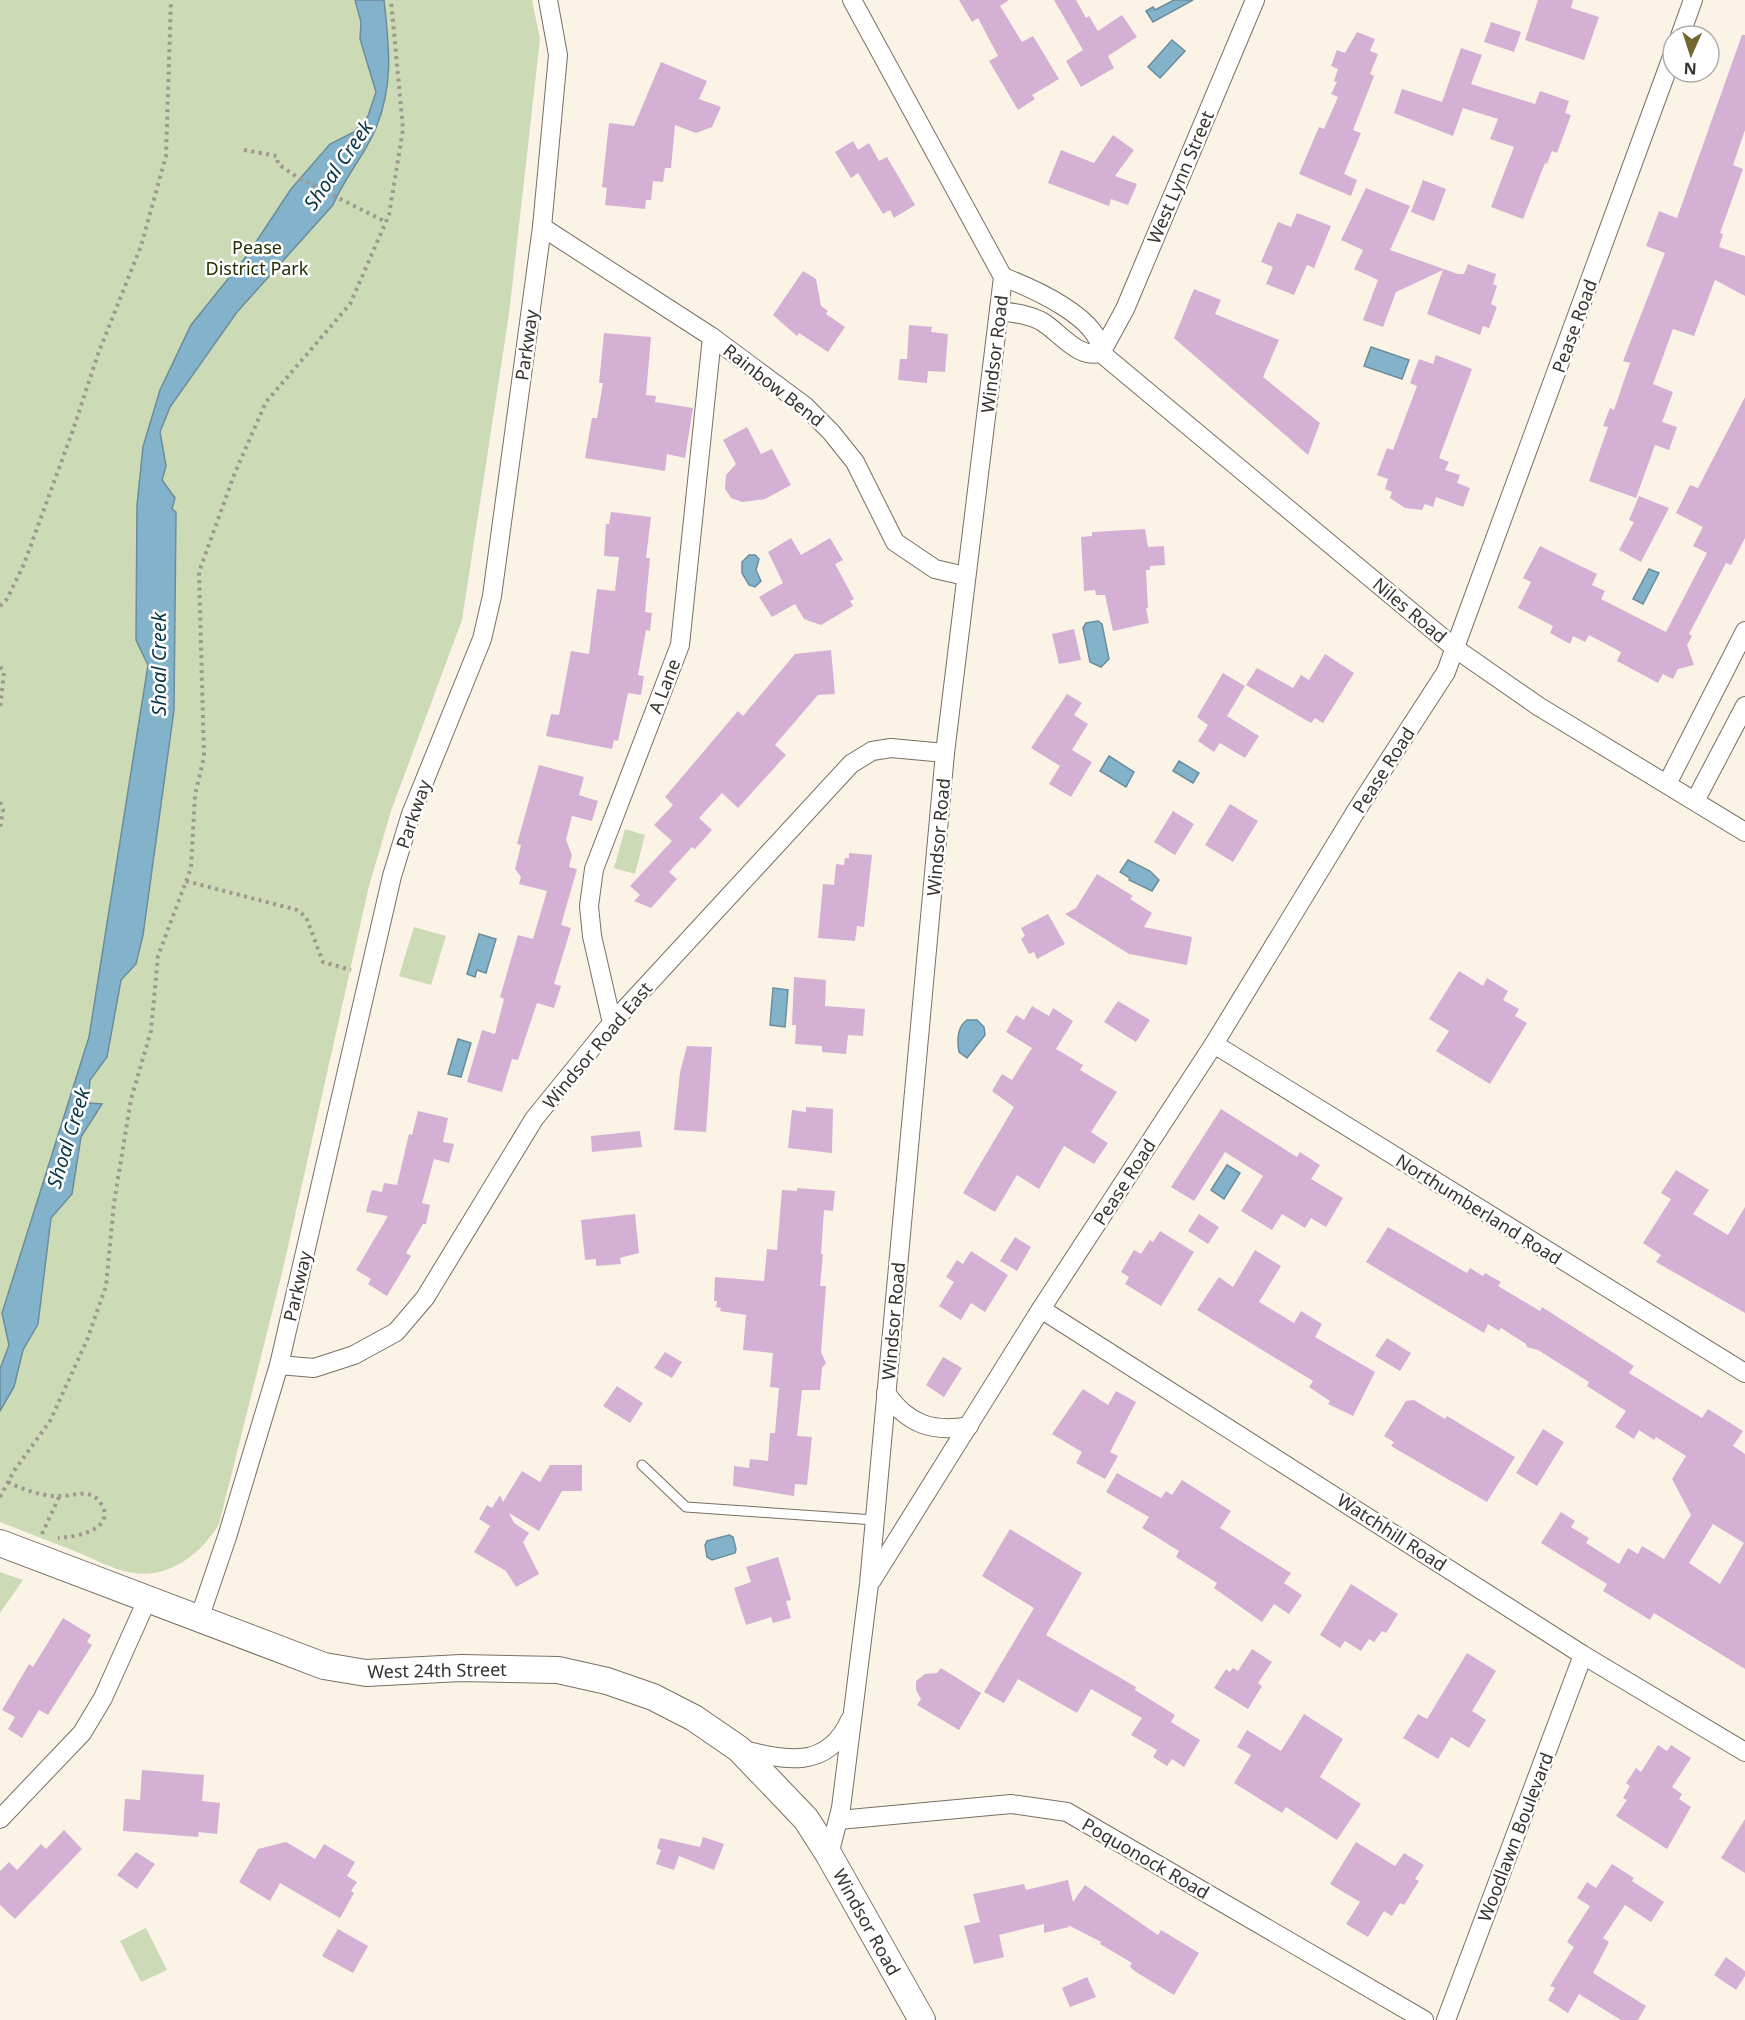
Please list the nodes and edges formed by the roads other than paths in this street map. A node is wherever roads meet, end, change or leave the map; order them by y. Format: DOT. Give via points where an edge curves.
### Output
graph roads {
  1 [pos="548,0"];
  2 [pos="852,0"];
  3 [pos="1255,0"];
  4 [pos="1693,0"];
  5 [pos="1684,24"];
  6 [pos="1662,84"];
  7 [pos="542,227"];
  8 [pos="1003,277"];
  9 [pos="999,311"];
  10 [pos="712,337"];
  11 [pos="1101,353"];
  12 [pos="965,576"];
  13 [pos="1745,631"];
  14 [pos="1456,649"];
  15 [pos="1745,706"];
  16 [pos="945,753"];
  17 [pos="1667,784"];
  18 [pos="1695,801"];
  19 [pos="1745,832"];
  20 [pos="612,1023"];
  21 [pos="1214,1044"];
  22 [pos="1041,1309"];
  23 [pos="279,1365"];
  24 [pos="1745,1373"];
  25 [pos="886,1393"];
  26 [pos="969,1426"];
  27 [pos="642,1465"];
  28 [pos="875,1520"];
  29 [pos="0,1543"];
  30 [pos="869,1584"];
  31 [pos="147,1600"];
  32 [pos="199,1620"];
  33 [pos="1583,1655"];
  34 [pos="854,1713"];
  35 [pos="739,1749"];
  36 [pos="1745,1752"];
  37 [pos="0,1819"];
  38 [pos="839,1820"];
  39 [pos="829,1855"];
  40 [pos="922,2020"];
  41 [pos="1424,2020"];
  42 [pos="1446,2020"];
  1 -- 7 [label="street, Parkway" via="558,55"];
  2 -- 8 [label="street, Windsor Road"];
  3 -- 11 [label="street, West Lynn Street" via="1125,309"];
  4 -- 5 [label="street"];
  6 -- 14 [label="street, Pease Road"];
  7 -- 10 [label="street, Rainbow Bend"];
  7 -- 23 [label="street, Parkway" via="492,596 482,639 411,814 392,876"];
  8 -- 9 [label="street, Windsor Road"];
  8 -- 11 [label="street, Niles Road" via="1045,296 1084,323 1098,337"];
  9 -- 11 [label="street, Niles Road" via="1035,318 1080,351"];
  9 -- 12 [label="street, Windsor Road"];
  10 -- 12 [label="street, Rainbow Bend" via="805,406 831,432 855,462 895,542 928,566"];
  10 -- 20 [label="street, A Lane" via="680,645 594,869 590,896 592,936"];
  11 -- 14 [label="street, Niles Road"];
  12 -- 16 [label="street, Windsor Road"];
  13 -- 17 [label="street"];
  14 -- 17 [label="street, Niles Road" via="1538,706"];
  14 -- 21 [label="street, Pease Road" via="1446,672"];
  15 -- 18 [label="street"];
  16 -- 20 [label="street, Windsor Road East" via="891,748 872,751 851,764"];
  16 -- 25 [label="street, Windsor Road"];
  17 -- 18 [label="street, Niles Road"];
  18 -- 19 [label="street, Niles Road"];
  20 -- 23 [label="street, Windsor Road East" via="534,1119 425,1298 396,1332 354,1355 314,1368"];
  21 -- 22 [label="street, Pease Road"];
  21 -- 24 [label="street, Northumberland Road"];
  22 -- 26 [label="street, Pease Road"];
  22 -- 33 [label="street, Watchhill Road"];
  23 -- 32 [label="street, Parkway"];
  25 -- 26 [label="street" via="896,1408 929,1428"];
  25 -- 28 [label="street, Windsor Road"];
  26 -- 30 [label="street, Pease Road"];
  27 -- 28 [label="lane" via="686,1507"];
  28 -- 30 [label="street, Windsor Road"];
  29 -- 31 [label="main road, West 24th Street"];
  30 -- 34 [label="street, Windsor Road"];
  31 -- 32 [label="main road, West 24th Street"];
  31 -- 37 [label="street" via="103,1698 82,1733"];
  32 -- 35 [label="main road, West 24th Street" via="324,1666 366,1672 512,1667 558,1670 607,1681 694,1718"];
  33 -- 36 [label="street, Watchhill Road"];
  33 -- 42 [label="street, Woodlawn Boulevard"];
  34 -- 35 [label="street, Windsor Road" via="846,1730 818,1754 783,1759"];
  34 -- 38 [label="street, Windsor Road"];
  35 -- 39 [label="main road, West 24th Street" via="806,1820"];
  38 -- 39 [label="street, Windsor Road"];
  38 -- 41 [label="street, Poquonock Road" via="1011,1804 1067,1812"];
  39 -- 40 [label="main road, Windsor Road"];
}
